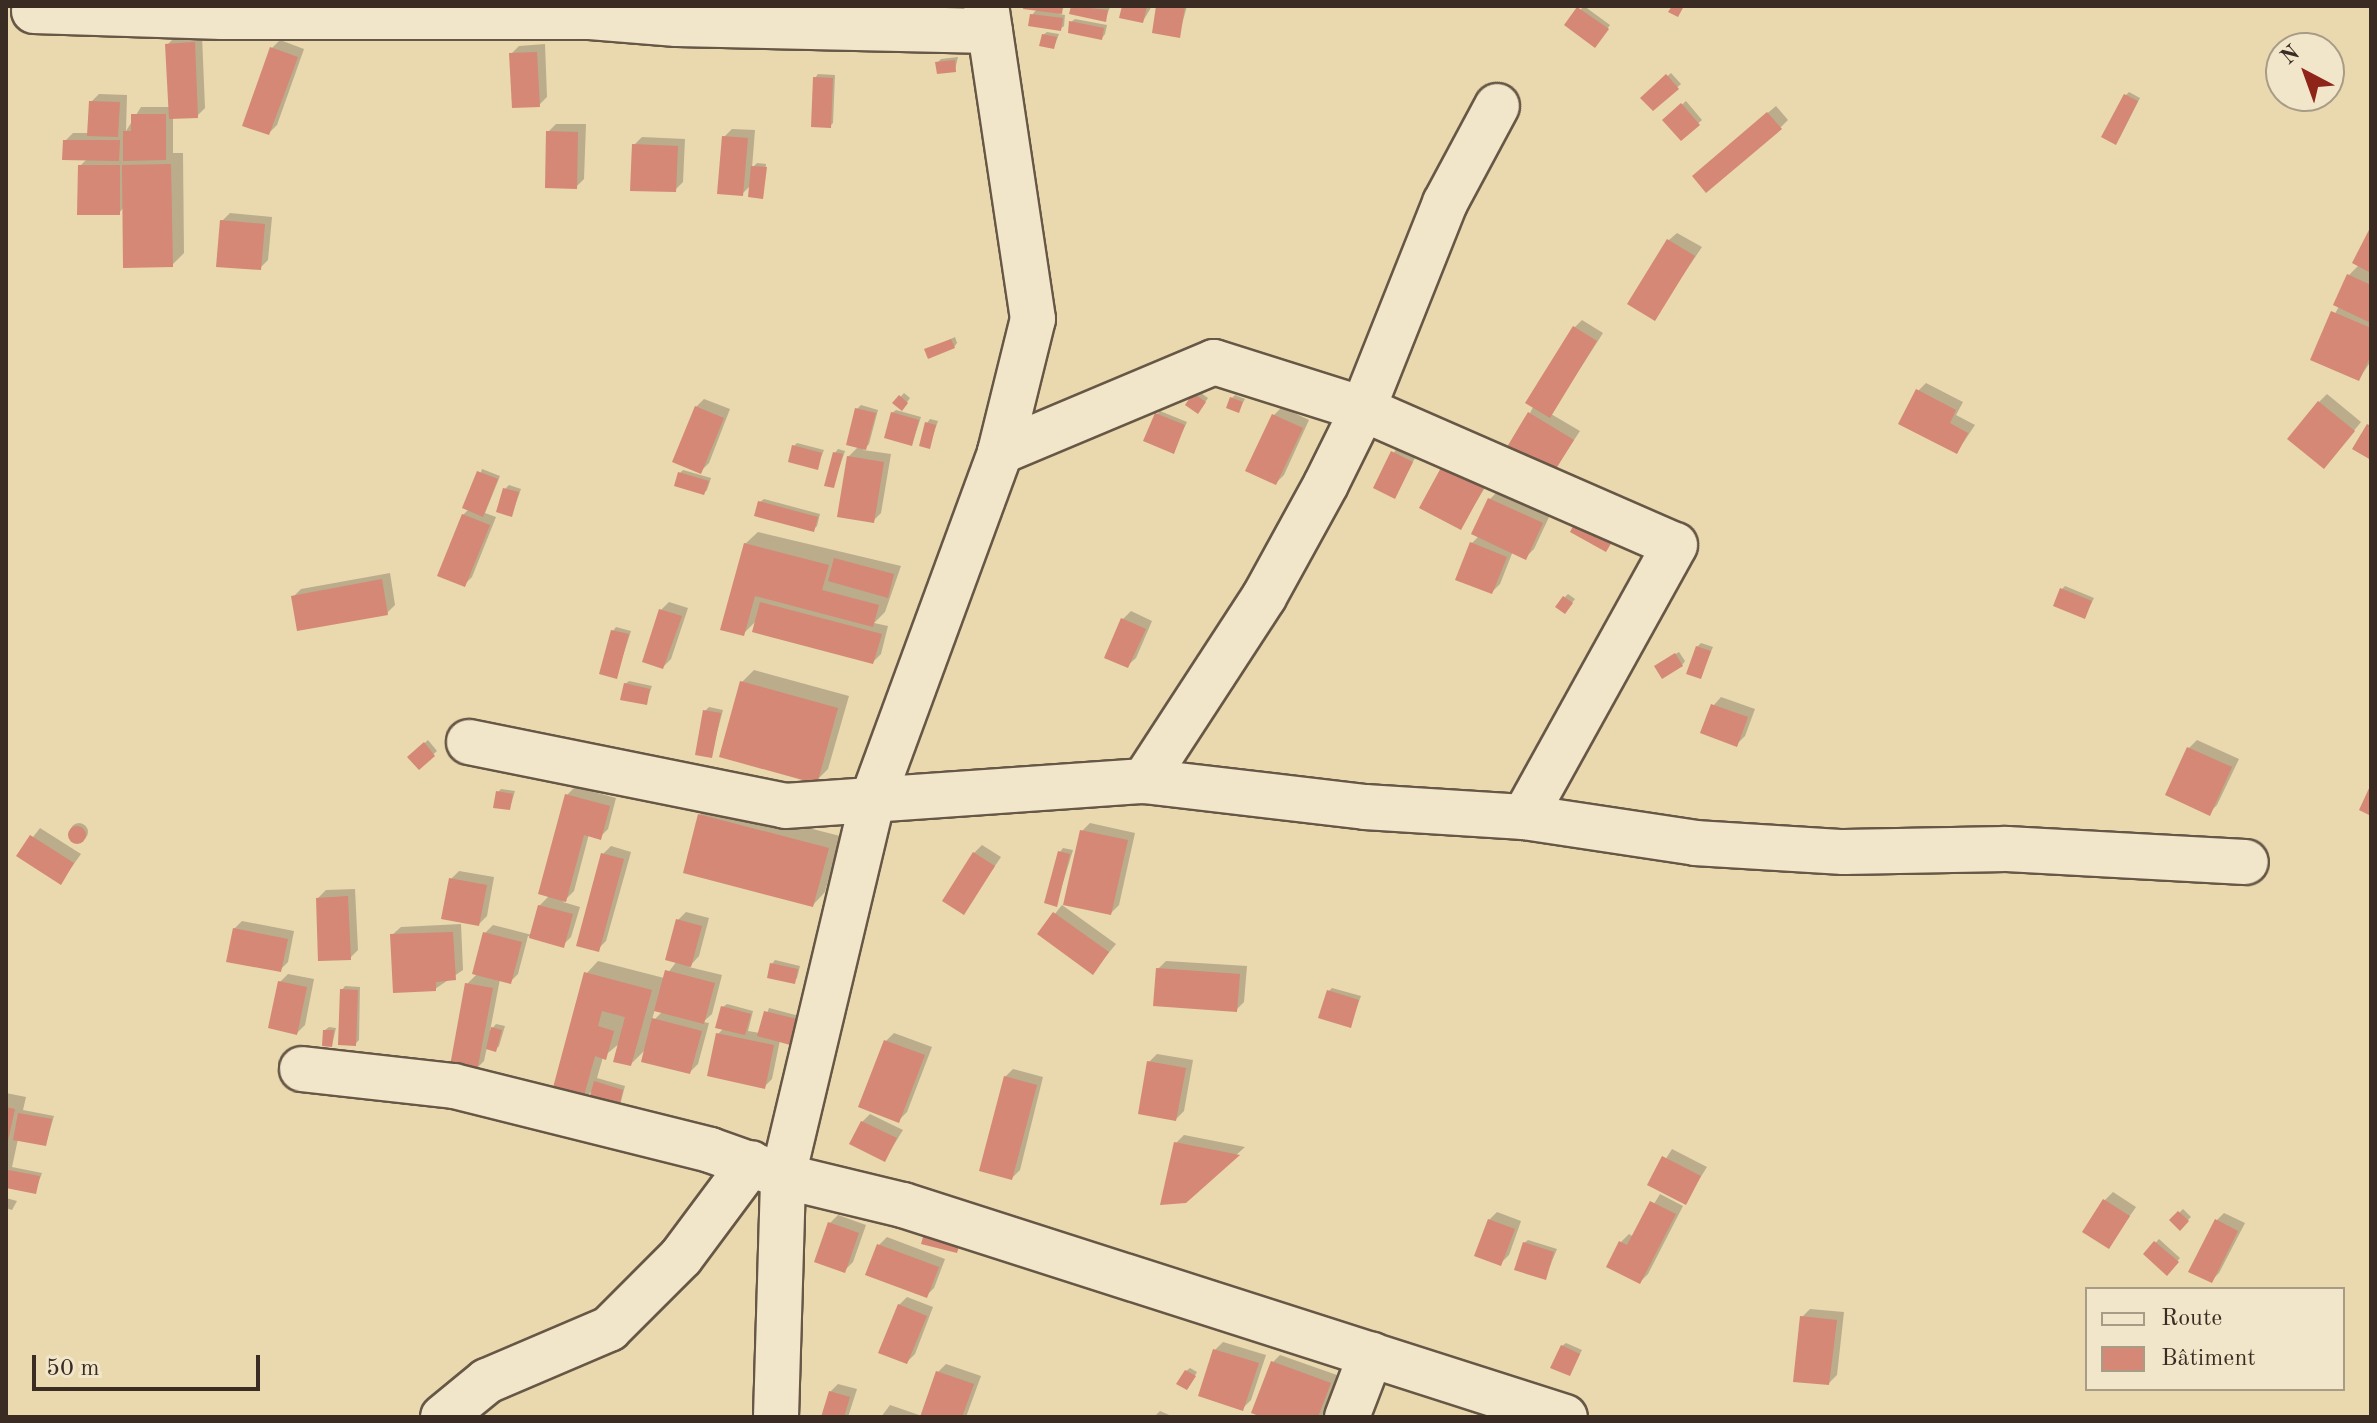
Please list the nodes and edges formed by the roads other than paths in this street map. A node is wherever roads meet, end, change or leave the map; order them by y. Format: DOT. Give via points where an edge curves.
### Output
graph roads {
  1 [pos="34,11"];
  2 [pos="591,12"];
  3 [pos="988,18"];
  4 [pos="1497,106"];
  5 [pos="1363,409"];
  6 [pos="1000,452"];
  7 [pos="469,742"];
  8 [pos="1144,781"];
  9 [pos="873,798"];
  10 [pos="1524,817"];
  11 [pos="2246,862"];
  12 [pos="302,1069"];
  13 [pos="767,1169"];
  14 [pos="1371,1354"];
  15 [pos="443,1417"];
  16 [pos="776,1417"];
  17 [pos="1347,1417"];
  18 [pos="1565,1417"];
  1 -- 2 [label="street" via="237,17"];
  2 -- 3 [label="street" via="677,24"];
  3 -- 6 [label="street" via="1033,319"];
  4 -- 5 [label="street" via="1445,203"];
  5 -- 6 [label="street" via="1214,362"];
  5 -- 8 [label="street" via="1264,597"];
  5 -- 10 [label="street" via="1675,545"];
  6 -- 9 [label="street"];
  7 -- 9 [label="street" via="785,806"];
  8 -- 9 [label="street"];
  8 -- 10 [label="street" via="1365,807"];
  9 -- 13 [label="street"];
  10 -- 11 [label="street" via="1725,845 1844,852 2006,849"];
  12 -- 13 [label="street" via="454,1086"];
  13 -- 14 [label="street" via="903,1205"];
  13 -- 15 [label="street" via="609,1329 487,1381"];
  13 -- 16 [label="street"];
  14 -- 17 [label="street"];
  14 -- 18 [label="street"];
}
